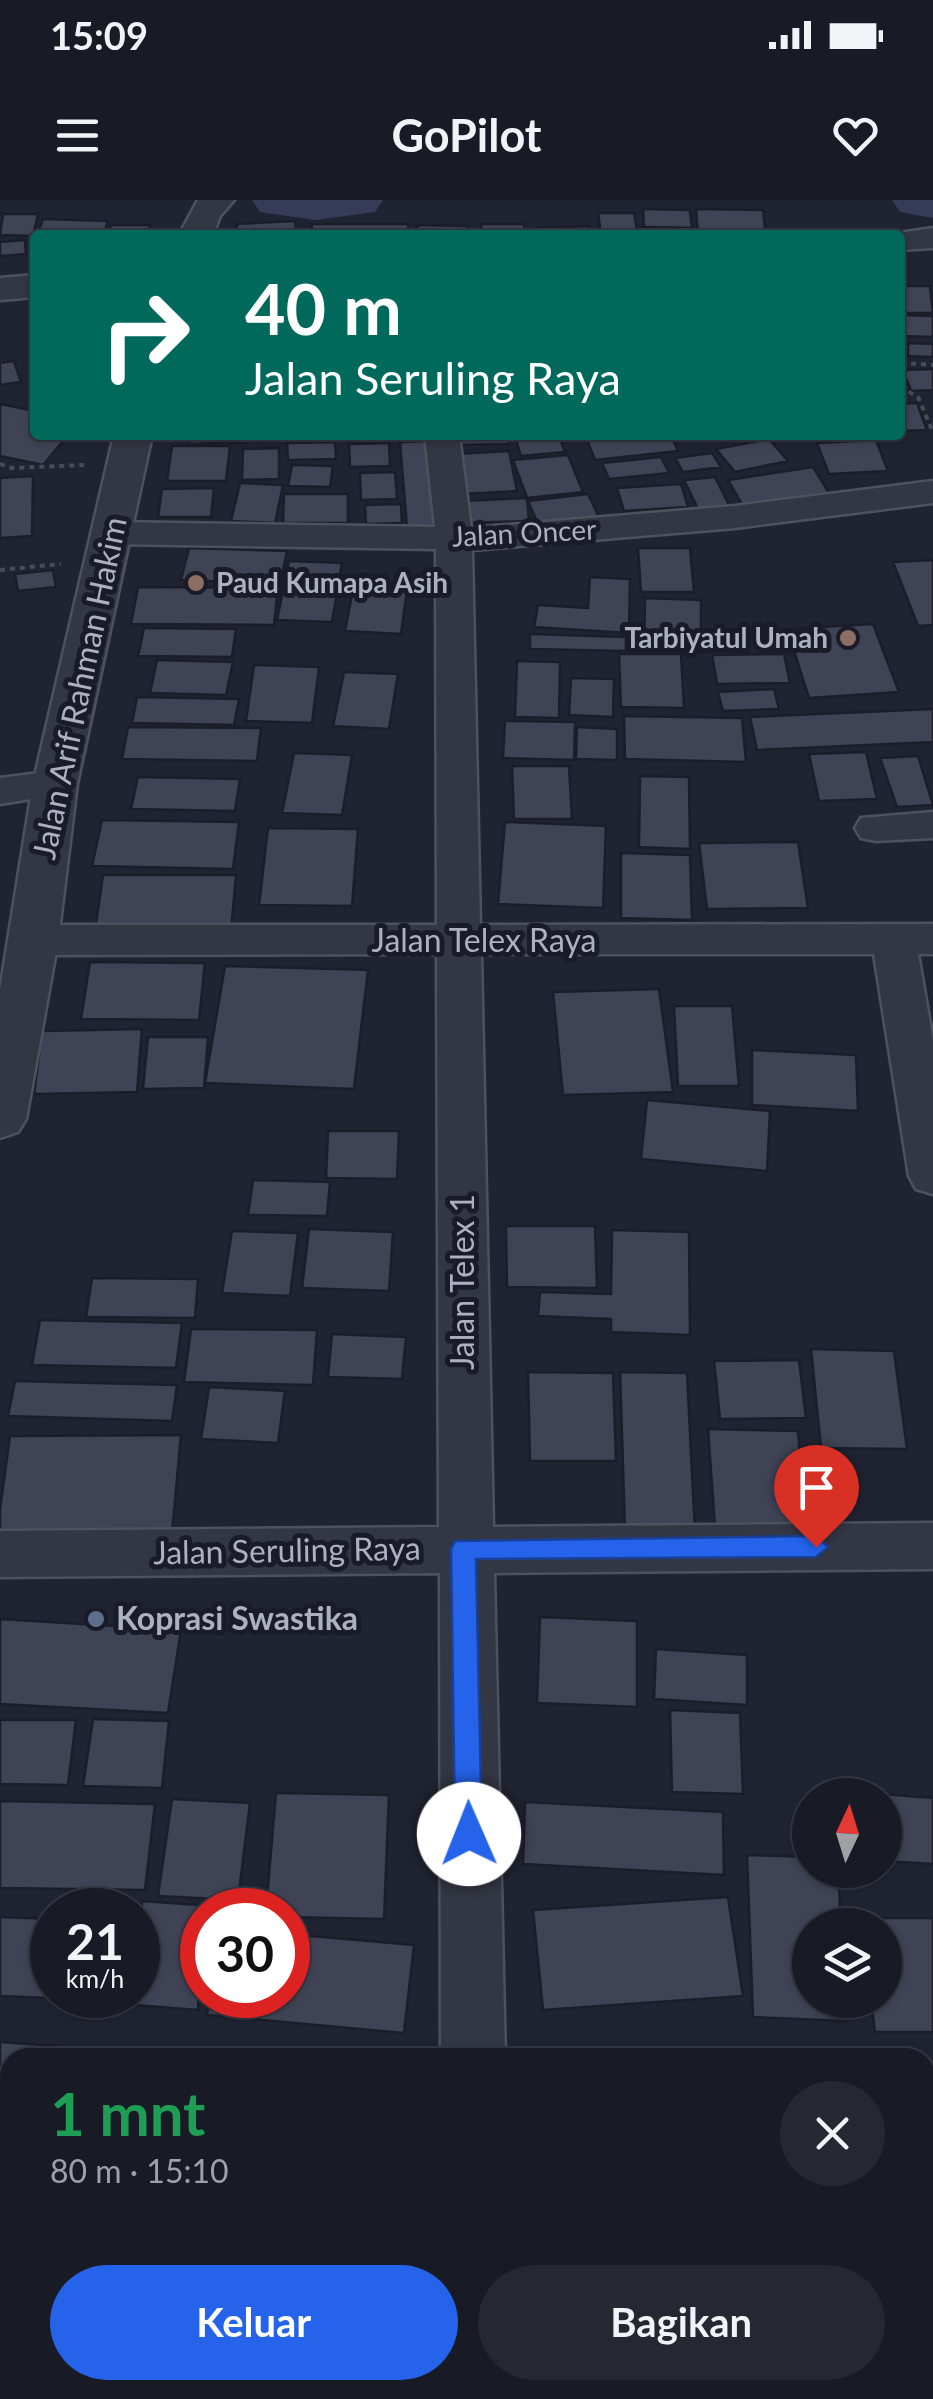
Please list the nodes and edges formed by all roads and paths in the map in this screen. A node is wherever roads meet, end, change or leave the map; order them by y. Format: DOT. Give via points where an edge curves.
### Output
graph roads {
  1 [pos="933,238"];
  2 [pos="905,240"];
  3 [pos="30,286"];
  4 [pos="0,289"];
  5 [pos="905,362"];
  6 [pos="933,365"];
  7 [pos="905,390"];
  8 [pos="933,432"];
  9 [pos="443,440"];
  10 [pos="130,449"];
  11 [pos="0,464"];
  12 [pos="933,492"];
  13 [pos="113,534"];
  14 [pos="454,538"];
  15 [pos="54,784"];
  16 [pos="0,791"];
  17 [pos="933,825"];
  18 [pos="876,828"];
  19 [pos="913,939"];
  20 [pos="34,940"];
  21 [pos="461,966"];
  22 [pos="0,1118"];
  23 [pos="933,1176"];
  24 [pos="933,1546"];
  25 [pos="0,1554"];
  26 [pos="464,1561"];
  27 [pos="473,2048"];
  1 -- 2 [label="street"];
  3 -- 4 [label="street"];
  5 -- 6 [label="path"];
  7 -- 8 [label="path" via="918,397"];
  9 -- 14 [label="street, Jalan Telex 1"];
  10 -- 11 [label="path" via="12,468"];
  10 -- 13 [label="street, Jalan Arif Rahman Hakim"];
  12 -- 14 [label="street, Jalan Oncer" via="735,517"];
  13 -- 14 [label="street, Jalan Oncer"];
  13 -- 15 [label="street, Jalan Arif Rahman Hakim"];
  14 -- 21 [label="street, Jalan Telex 1"];
  15 -- 16 [label="street"];
  15 -- 20 [label="street, Jalan Arif Rahman Hakim"];
  17 -- 18 [label="street"];
  19 -- 21 [label="street, Jalan Telex Raya"];
  19 -- 23 [label="street"];
  20 -- 21 [label="street, Jalan Telex Raya"];
  20 -- 22 [label="street, Jalan Arif Rahman Hakim"];
  21 -- 26 [label="street, Jalan Telex 1"];
  24 -- 26 [label="street, Jalan Seruling Raya"];
  25 -- 26 [label="street, Jalan Seruling Raya"];
  26 -- 27 [label="street, Jalan Telex 1"];
}
